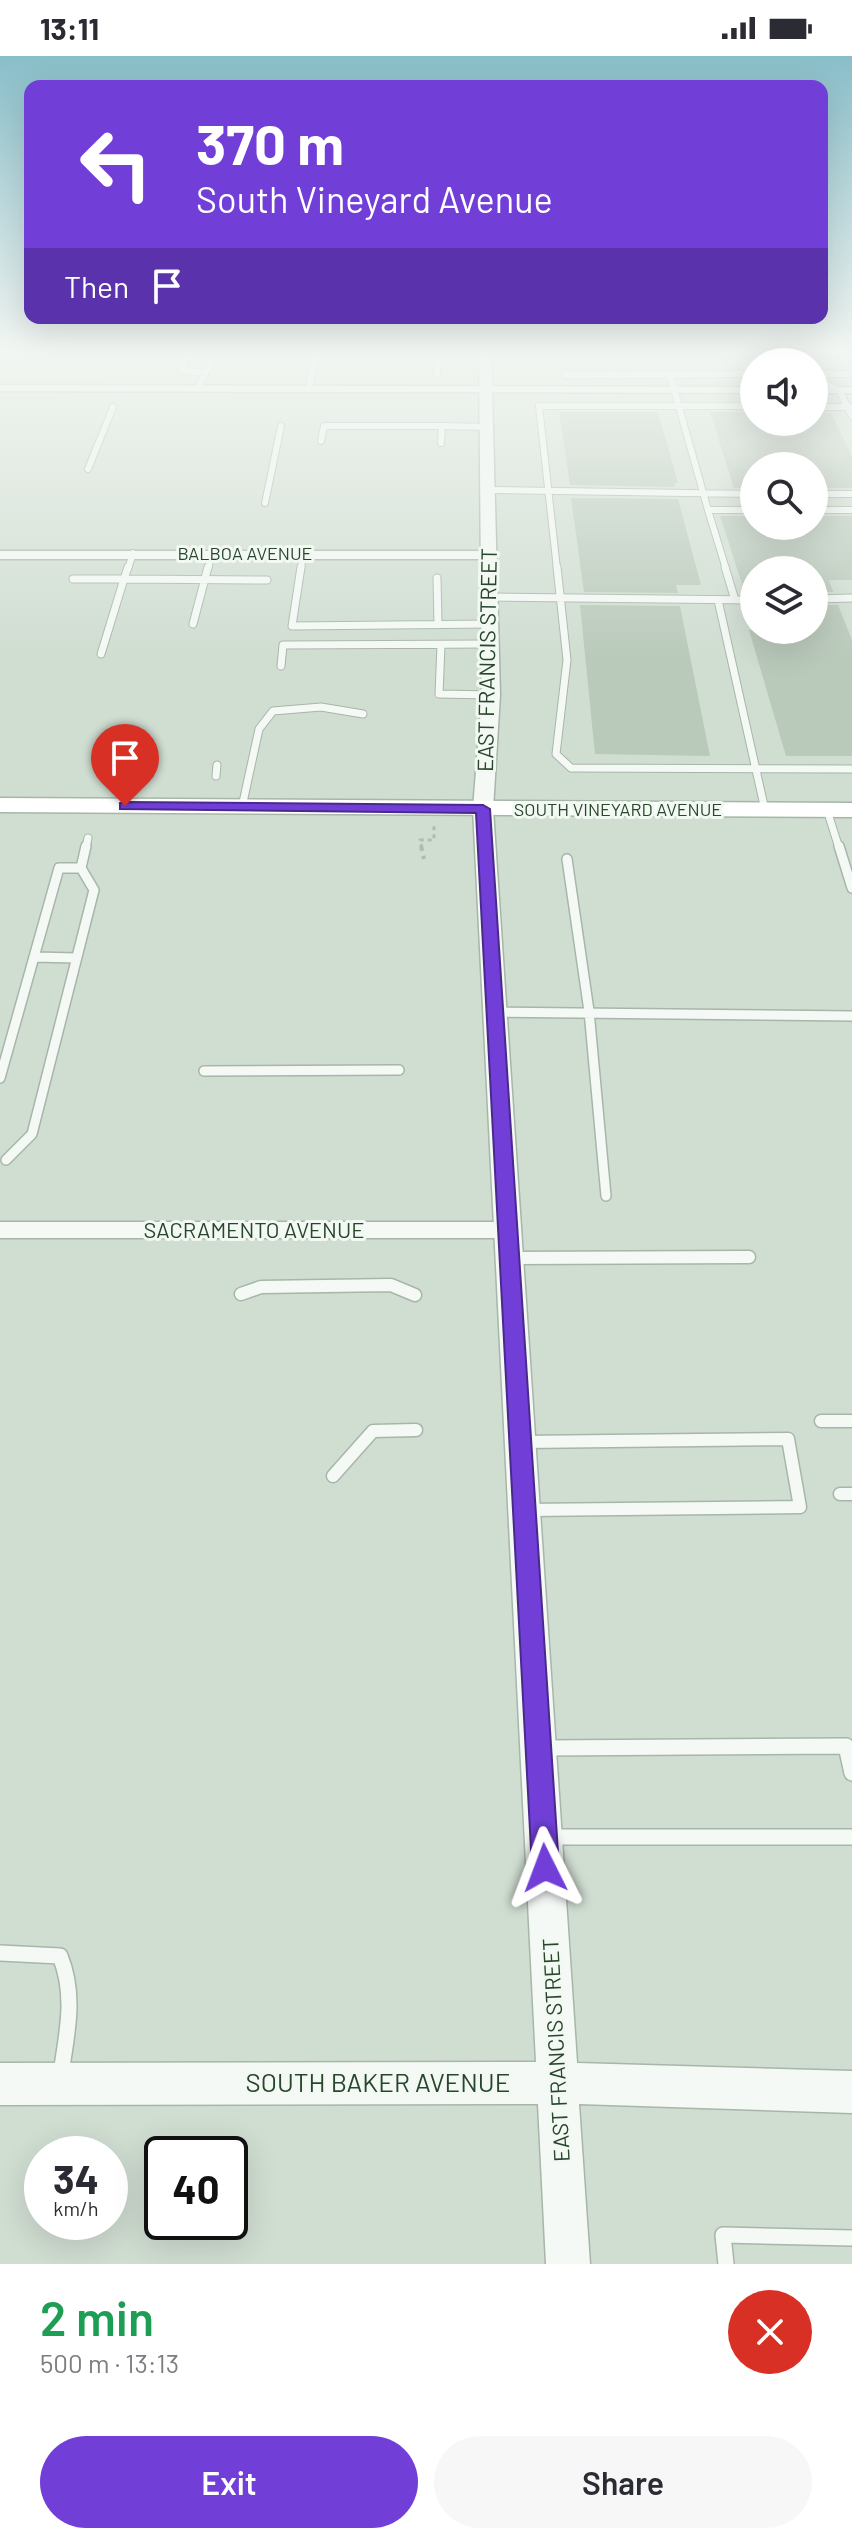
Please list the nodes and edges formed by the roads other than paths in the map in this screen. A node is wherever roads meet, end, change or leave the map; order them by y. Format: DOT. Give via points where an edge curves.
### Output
graph roads {
  1 [pos="94,453"];
  2 [pos="275,453"];
  3 [pos="488,453"];
  4 [pos="544,453"];
  5 [pos="692,453"];
  6 [pos="88,469"];
  7 [pos="488,490"];
  8 [pos="548,491"];
  9 [pos="703,492"];
  10 [pos="740,493"];
  11 [pos="828,494"];
  12 [pos="852,494"];
  13 [pos="265,503"];
  14 [pos="708,510"];
  15 [pos="740,510"];
  16 [pos="828,510"];
  17 [pos="852,510"];
  18 [pos="133,553"];
  19 [pos="212,553"];
  20 [pos="303,554"];
  21 [pos="0,555"];
  22 [pos="489,555"];
  23 [pos="437,578"];
  24 [pos="73,579"];
  25 [pos="124,579"];
  26 [pos="206,580"];
  27 [pos="267,580"];
  28 [pos="490,597"];
  29 [pos="559,597"];
  30 [pos="852,598"];
  31 [pos="828,599"];
  32 [pos="718,600"];
  33 [pos="735,600"];
  34 [pos="740,600"];
  35 [pos="193,624"];
  36 [pos="490,624"];
  37 [pos="438,625"];
  38 [pos="491,644"];
  39 [pos="441,645"];
  40 [pos="101,654"];
  41 [pos="281,666"];
  42 [pos="491,695"];
  43 [pos="363,714"];
  44 [pos="217,765"];
  45 [pos="755,769"];
  46 [pos="852,769"];
  47 [pos="216,776"];
  48 [pos="0,805"];
  49 [pos="242,807"];
  50 [pos="483,809"];
  51 [pos="765,810"];
  52 [pos="827,810"];
  53 [pos="852,810"];
  54 [pos="88,838"];
  55 [pos="567,859"];
  56 [pos="81,868"];
  57 [pos="852,888"];
  58 [pos="34,957"];
  59 [pos="76,958"];
  60 [pos="589,1011"];
  61 [pos="496,1012"];
  62 [pos="852,1016"];
  63 [pos="399,1070"];
  64 [pos="204,1071"];
  65 [pos="0,1078"];
  66 [pos="6,1160"];
  67 [pos="606,1196"];
  68 [pos="0,1230"];
  69 [pos="510,1244"];
  70 [pos="749,1257"];
  71 [pos="241,1294"];
  72 [pos="415,1295"];
  73 [pos="821,1421"];
  74 [pos="852,1421"];
  75 [pos="416,1430"];
  76 [pos="521,1443"];
  77 [pos="333,1476"];
  78 [pos="525,1510"];
  79 [pos="539,1748"];
  80 [pos="852,1773"];
  81 [pos="544,1837"];
  82 [pos="852,1837"];
  83 [pos="0,1953"];
  84 [pos="60,2083"];
  85 [pos="557,2083"];
  86 [pos="0,2084"];
  87 [pos="852,2092"];
  88 [pos="852,2238"];
  89 [pos="568,2264"];
  90 [pos="726,2264"];
  1 -- 6 [label="lane"];
  2 -- 13 [label="lane"];
  3 -- 7 [label="street, EAST FRANCIS STREET"];
  4 -- 8 [label="lane"];
  5 -- 9 [label="lane"];
  7 -- 8 [label="lane"];
  7 -- 22 [label="street, EAST FRANCIS STREET"];
  8 -- 9 [label="lane"];
  8 -- 29 [label="lane"];
  9 -- 10 [label="lane"];
  9 -- 14 [label="lane"];
  11 -- 12 [label="lane"];
  14 -- 15 [label="lane"];
  14 -- 33 [label="lane"];
  16 -- 17 [label="lane"];
  18 -- 19 [label="street, BALBOA AVENUE"];
  18 -- 21 [label="street, BALBOA AVENUE"];
  18 -- 25 [label="lane"];
  19 -- 20 [label="street, BALBOA AVENUE"];
  19 -- 26 [label="lane"];
  20 -- 22 [label="street, BALBOA AVENUE"];
  20 -- 37 [label="lane" via="292,626"];
  22 -- 28 [label="street, EAST FRANCIS STREET"];
  23 -- 37 [label="lane"];
  24 -- 25 [label="lane"];
  25 -- 26 [label="lane"];
  25 -- 40 [label="lane"];
  26 -- 27 [label="lane"];
  26 -- 35 [label="lane"];
  28 -- 29 [label="lane"];
  28 -- 36 [label="street, EAST FRANCIS STREET"];
  29 -- 32 [label="lane"];
  29 -- 45 [label="lane" via="567,660 556,754 571,768"];
  30 -- 31 [label="lane"];
  32 -- 33 [label="lane"];
  32 -- 45 [label="lane"];
  33 -- 34 [label="lane"];
  36 -- 37 [label="lane"];
  36 -- 38 [label="street, EAST FRANCIS STREET"];
  38 -- 39 [label="lane"];
  38 -- 42 [label="street, EAST FRANCIS STREET"];
  39 -- 41 [label="lane" via="283,645"];
  39 -- 42 [label="lane" via="439,694"];
  42 -- 50 [label="street, EAST FRANCIS STREET"];
  43 -- 49 [label="lane" via="321,707 273,711 259,729"];
  44 -- 47 [label="lane"];
  45 -- 46 [label="lane"];
  45 -- 51 [label="lane"];
  48 -- 49 [label="main road, SOUTH VINEYARD AVENUE"];
  49 -- 50 [label="main road, SOUTH VINEYARD AVENUE"];
  50 -- 51 [label="main road, SOUTH VINEYARD AVENUE"];
  50 -- 61 [label="street, EAST FRANCIS STREET"];
  51 -- 52 [label="main road, SOUTH VINEYARD AVENUE"];
  52 -- 53 [label="main road, SOUTH VINEYARD AVENUE"];
  52 -- 57 [label="lane"];
  54 -- 56 [label="lane"];
  55 -- 60 [label="lane"];
  56 -- 58 [label="lane" via="59,868"];
  56 -- 59 [label="lane" via="94,890"];
  58 -- 59 [label="lane"];
  58 -- 65 [label="lane"];
  59 -- 66 [label="lane" via="32,1134"];
  60 -- 61 [label="lane"];
  60 -- 62 [label="lane"];
  60 -- 67 [label="lane"];
  61 -- 69 [label="street, EAST FRANCIS STREET"];
  63 -- 64 [label="lane"];
  68 -- 69 [label="street, SACRAMENTO AVENUE"];
  69 -- 70 [label="lane"];
  69 -- 76 [label="street, EAST FRANCIS STREET"];
  71 -- 72 [label="lane" via="261,1287 391,1285"];
  73 -- 74 [label="lane"];
  75 -- 77 [label="lane" via="373,1431"];
  76 -- 78 [label="street, EAST FRANCIS STREET"];
  76 -- 78 [label="lane" via="788,1439 800,1507"];
  78 -- 79 [label="street, EAST FRANCIS STREET"];
  79 -- 80 [label="lane" via="846,1746"];
  79 -- 81 [label="street, EAST FRANCIS STREET"];
  81 -- 82 [label="lane"];
  81 -- 85 [label="street, EAST FRANCIS STREET"];
  83 -- 84 [label="lane" via="60,1956 69,1973"];
  84 -- 85 [label="street, SOUTH BAKER AVENUE"];
  84 -- 86 [label="street, SOUTH BAKER AVENUE"];
  85 -- 87 [label="street, SOUTH BAKER AVENUE"];
  85 -- 89 [label="street, EAST FRANCIS STREET"];
  88 -- 90 [label="lane" via="723,2235"];
}
